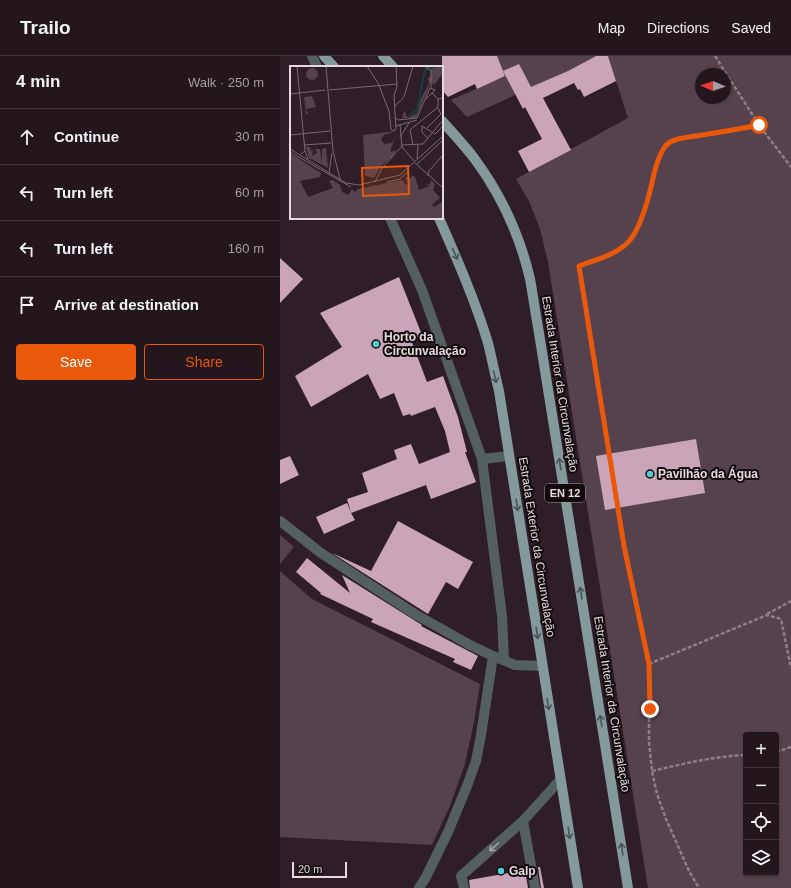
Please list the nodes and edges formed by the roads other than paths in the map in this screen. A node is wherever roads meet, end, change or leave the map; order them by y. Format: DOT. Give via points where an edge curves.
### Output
graph roads {
  1 [pos="312,56"];
  2 [pos="324,56"];
  3 [pos="383,56"];
  4 [pos="317,66"];
  5 [pos="333,66"];
  6 [pos="392,66"];
  7 [pos="443,122"];
  8 [pos="390,219"];
  9 [pos="439,219"];
  10 [pos="509,456"];
  11 [pos="482,459"];
  12 [pos="280,521"];
  13 [pos="493,656"];
  14 [pos="504,660"];
  15 [pos="542,666"];
  16 [pos="560,780"];
  17 [pos="523,821"];
  18 [pos="419,888"];
  19 [pos="464,888"];
  20 [pos="535,888"];
  21 [pos="578,888"];
  22 [pos="628,888"];
  1 -- 4 [label="street"];
  2 -- 5 [label="main road"];
  3 -- 6 [label="main road"];
  22 -- 7 [label="main road, Estrada Interior da Circunvalação / EN 12, one-way" via="529,278 520,246 494,189 460,140"];
  8 -- 11 [label="street" via="422,290"];
  9 -- 10 [label="main road, Estrada Exterior da Circunvalação, one-way" via="474,301 488,343 499,391"];
  10 -- 11 [label="street"];
  10 -- 15 [label="main road, Estrada Exterior da Circunvalação, one-way"];
  11 -- 14 [label="street" via="502,616"];
  12 -- 13 [label="street" via="321,553 415,614"];
  13 -- 14 [label="street"];
  13 -- 18 [label="street" via="476,761 448,832"];
  14 -- 15 [label="street" via="515,665"];
  15 -- 16 [label="main road, Estrada Exterior da Circunvalação, one-way"];
  16 -- 17 [label="street"];
  16 -- 21 [label="main road, Estrada Exterior da Circunvalação, one-way"];
  17 -- 19 [label="street, one-way" via="462,876"];
  17 -- 20 [label="street"];
}
